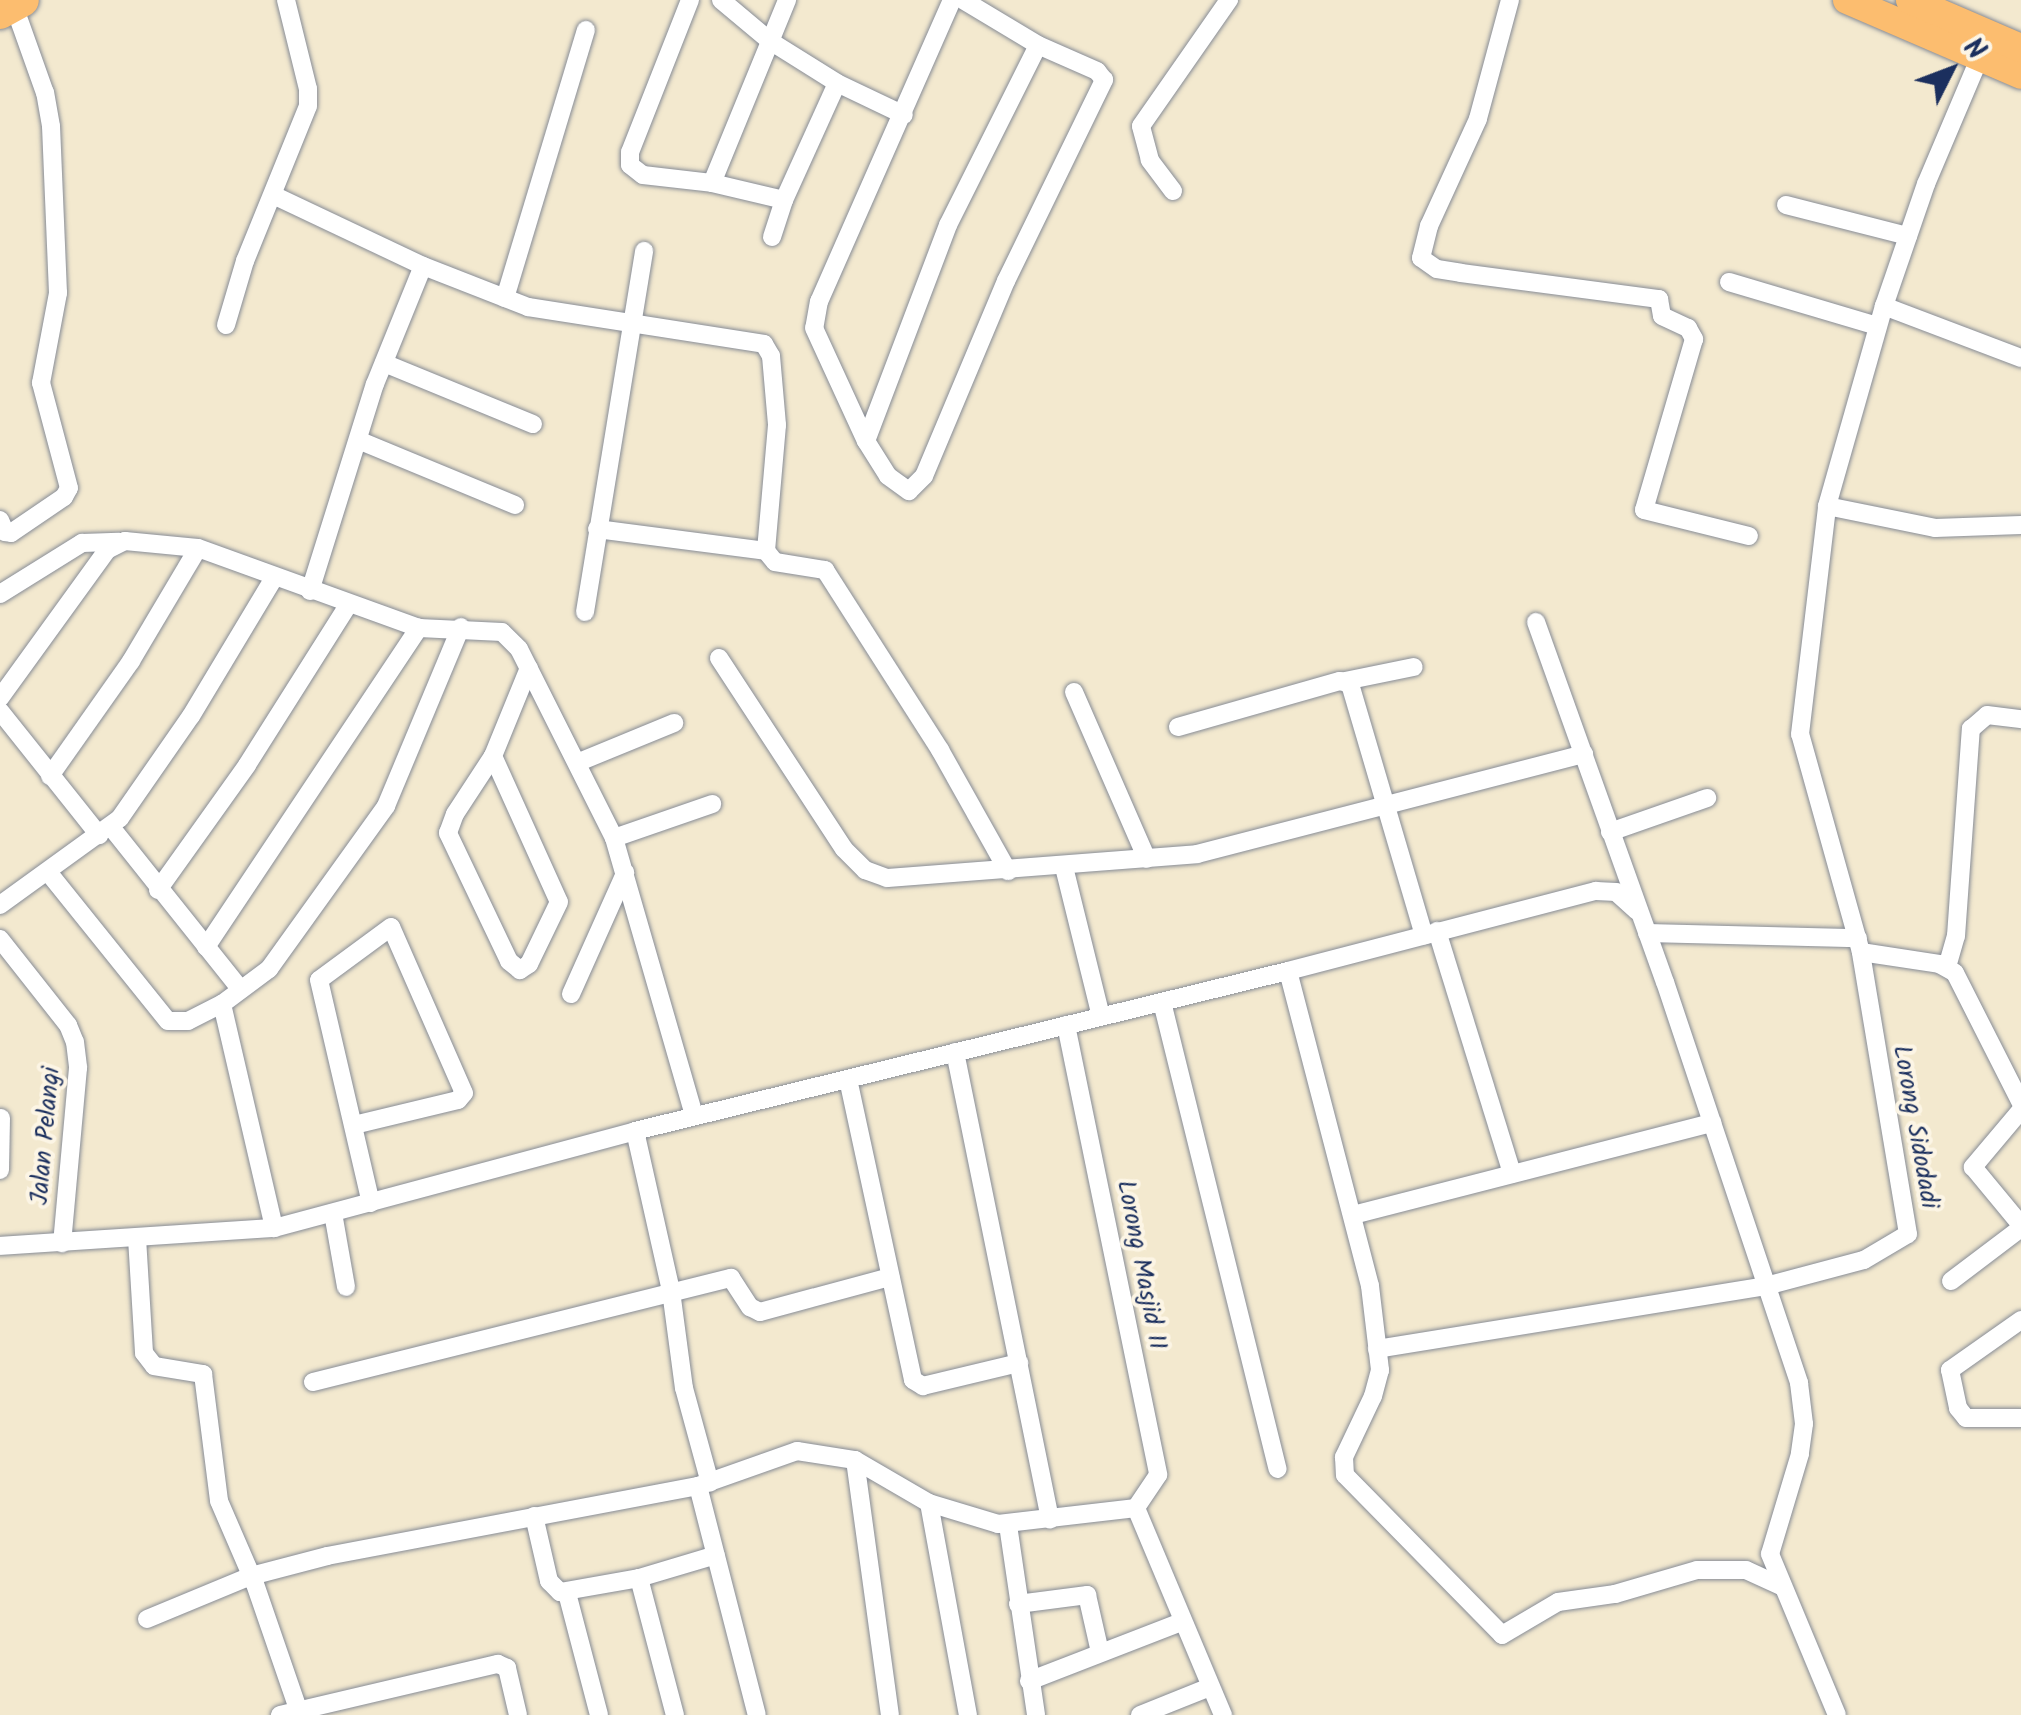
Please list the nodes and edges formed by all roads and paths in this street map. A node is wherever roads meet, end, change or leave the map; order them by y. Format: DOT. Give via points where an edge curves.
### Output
graph roads {
  1 [pos="286,0"];
  2 [pos="690,0"];
  3 [pos="721,0"];
  4 [pos="788,0"];
  5 [pos="952,0"];
  6 [pos="963,0"];
  7 [pos="1228,0"];
  8 [pos="1510,0"];
  9 [pos="1848,0"];
  10 [pos="1910,0"];
  11 [pos="12,6"];
  12 [pos="586,30"];
  13 [pos="770,41"];
  14 [pos="1038,45"];
  15 [pos="2021,48"];
  16 [pos="1980,58"];
  17 [pos="2021,75"];
  18 [pos="838,83"];
  19 [pos="904,115"];
  20 [pos="712,183"];
  21 [pos="1173,191"];
  22 [pos="272,194"];
  23 [pos="784,200"];
  24 [pos="1786,204"];
  25 [pos="1908,236"];
  26 [pos="772,237"];
  27 [pos="644,251"];
  28 [pos="423,266"];
  29 [pos="1729,282"];
  30 [pos="505,298"];
  31 [pos="1884,306"];
  32 [pos="633,324"];
  33 [pos="226,325"];
  34 [pos="1878,326"];
  35 [pos="2021,358"];
  36 [pos="384,363"];
  37 [pos="533,424"];
  38 [pos="358,440"];
  39 [pos="866,441"];
  40 [pos="516,505"];
  41 [pos="1828,506"];
  42 [pos="0,520"];
  43 [pos="2021,524"];
  44 [pos="597,529"];
  45 [pos="1749,536"];
  46 [pos="119,542"];
  47 [pos="198,548"];
  48 [pos="766,551"];
  49 [pos="274,578"];
  50 [pos="310,590"];
  51 [pos="0,594"];
  52 [pos="348,605"];
  53 [pos="584,612"];
  54 [pos="1536,622"];
  55 [pos="461,627"];
  56 [pos="419,628"];
  57 [pos="718,658"];
  58 [pos="1414,667"];
  59 [pos="529,668"];
  60 [pos="1344,681"];
  61 [pos="1074,692"];
  62 [pos="0,698"];
  63 [pos="2021,718"];
  64 [pos="3,724"];
  65 [pos="674,724"];
  66 [pos="1178,728"];
  67 [pos="1584,754"];
  68 [pos="492,756"];
  69 [pos="579,762"];
  70 [pos="50,776"];
  71 [pos="1707,798"];
  72 [pos="712,804"];
  73 [pos="1384,807"];
  74 [pos="105,832"];
  75 [pos="1610,832"];
  76 [pos="614,838"];
  77 [pos="1146,858"];
  78 [pos="1064,867"];
  79 [pos="1008,871"];
  80 [pos="48,872"];
  81 [pos="625,873"];
  82 [pos="158,890"];
  83 [pos="0,905"];
  84 [pos="1637,911"];
  85 [pos="1430,933"];
  86 [pos="1647,934"];
  87 [pos="0,939"];
  88 [pos="1860,945"];
  89 [pos="206,948"];
  90 [pos="1947,967"];
  91 [pos="1288,972"];
  92 [pos="242,990"];
  93 [pos="571,994"];
  94 [pos="1162,1002"];
  95 [pos="222,1004"];
  96 [pos="1100,1017"];
  97 [pos="1066,1025"];
  98 [pos="955,1052"];
  99 [pos="848,1078"];
  100 [pos="2021,1106"];
  101 [pos="694,1116"];
  102 [pos="1,1118"];
  103 [pos="1712,1123"];
  104 [pos="354,1125"];
  105 [pos="634,1131"];
  106 [pos="0,1170"];
  107 [pos="1512,1174"];
  108 [pos="371,1202"];
  109 [pos="333,1213"];
  110 [pos="1353,1215"];
  111 [pos="2021,1226"];
  112 [pos="274,1228"];
  113 [pos="138,1238"];
  114 [pos="62,1244"];
  115 [pos="0,1246"];
  116 [pos="890,1276"];
  117 [pos="1951,1281"];
  118 [pos="1766,1286"];
  119 [pos="346,1287"];
  120 [pos="671,1291"];
  121 [pos="2021,1320"];
  122 [pos="1378,1349"];
  123 [pos="1019,1363"];
  124 [pos="313,1382"];
  125 [pos="2020,1418"];
  126 [pos="855,1460"];
  127 [pos="1278,1469"];
  128 [pos="704,1484"];
  129 [pos="929,1503"];
  130 [pos="1136,1508"];
  131 [pos="534,1516"];
  132 [pos="1050,1519"];
  133 [pos="1008,1525"];
  134 [pos="716,1554"];
  135 [pos="252,1576"];
  136 [pos="639,1578"];
  137 [pos="1783,1587"];
  138 [pos="567,1593"];
  139 [pos="1018,1604"];
  140 [pos="147,1619"];
  141 [pos="1182,1622"];
  142 [pos="1100,1652"];
  143 [pos="1030,1681"];
  144 [pos="1210,1688"];
  145 [pos="293,1714"];
  146 [pos="518,1715"];
  147 [pos="599,1715"];
  148 [pos="676,1715"];
  149 [pos="757,1715"];
  150 [pos="890,1715"];
  151 [pos="968,1715"];
  152 [pos="1036,1715"];
  153 [pos="1140,1715"];
  154 [pos="1223,1715"];
  155 [pos="1837,1715"];
  1 -- 22 [label="street" via="309,100"];
  2 -- 20 [label="street" via="629,160 643,175"];
  3 -- 13 [label="street"];
  4 -- 13 [label="street"];
  5 -- 19 [label="street"];
  6 -- 14 [label="street"];
  7 -- 21 [label="street" via="1141,126 1150,160"];
  8 -- 45 [label="street" via="1483,105 1421,258 1461,274 1659,299 1665,319 1688,328 1694,339 1644,510"];
  9 -- 16 [label="main road"];
  10 -- 15 [label="main road"];
  11 -- 42 [label="street" via="51,126 58,293 41,383 69,488 11,533"];
  12 -- 30 [label="street"];
  13 -- 18 [label="street"];
  13 -- 20 [label="street"];
  14 -- 39 [label="street" via="948,225"];
  14 -- 39 [label="street" via="1097,71 1101,88 1006,281 916,488 896,485"];
  16 -- 17 [label="main road"];
  16 -- 25 [label="street"];
  18 -- 19 [label="street"];
  18 -- 23 [label="street"];
  19 -- 39 [label="street" via="814,328"];
  20 -- 23 [label="street"];
  22 -- 28 [label="street"];
  22 -- 33 [label="street"];
  23 -- 26 [label="street"];
  24 -- 25 [label="street"];
  25 -- 31 [label="street"];
  27 -- 32 [label="street"];
  28 -- 30 [label="street"];
  28 -- 36 [label="street"];
  29 -- 34 [label="street"];
  30 -- 32 [label="street"];
  31 -- 34 [label="street"];
  31 -- 35 [label="street"];
  32 -- 44 [label="street"];
  32 -- 48 [label="street" via="760,342 770,352 777,425"];
  34 -- 41 [label="street"];
  36 -- 37 [label="street"];
  36 -- 38 [label="street"];
  38 -- 40 [label="street"];
  38 -- 50 [label="street"];
  41 -- 43 [label="street" via="1934,528"];
  41 -- 88 [label="street" via="1800,734"];
  44 -- 48 [label="street"];
  44 -- 53 [label="street"];
  46 -- 47 [label="street"];
  46 -- 51 [label="street" via="82,543"];
  46 -- 62 [label="street"];
  47 -- 49 [label="street"];
  47 -- 70 [label="street" via="131,661"];
  48 -- 79 [label="street" via="776,562 818,566 830,576"];
  49 -- 50 [label="street"];
  49 -- 74 [label="street" via="191,716"];
  50 -- 52 [label="street"];
  52 -- 56 [label="street"];
  52 -- 82 [label="street" via="247,766"];
  54 -- 67 [label="street"];
  55 -- 56 [label="street"];
  55 -- 59 [label="street" via="502,632"];
  55 -- 92 [label="street" via="386,806 269,970"];
  56 -- 89 [label="street"];
  57 -- 79 [label="street" via="865,870 906,878"];
  58 -- 60 [label="street"];
  59 -- 68 [label="street"];
  59 -- 69 [label="street"];
  60 -- 66 [label="street"];
  60 -- 73 [label="street" via="1352,687"];
  61 -- 77 [label="street"];
  63 -- 90 [label="street" via="1987,715 1971,729 1956,936"];
  64 -- 70 [label="street"];
  65 -- 69 [label="street"];
  67 -- 73 [label="street"];
  67 -- 75 [label="street"];
  68 -- 68 [label="street" via="448,833 509,961 520,970 559,902"];
  69 -- 76 [label="street"];
  70 -- 74 [label="street"];
  71 -- 75 [label="street"];
  72 -- 76 [label="street"];
  73 -- 77 [label="street" via="1214,850"];
  73 -- 85 [label="street"];
  74 -- 80 [label="street"];
  74 -- 82 [label="street"];
  75 -- 84 [label="street"];
  76 -- 81 [label="street"];
  77 -- 78 [label="street"];
  78 -- 79 [label="street"];
  78 -- 96 [label="street"];
  80 -- 83 [label="street"];
  80 -- 95 [label="street" via="168,1021 181,1023"];
  81 -- 93 [label="street"];
  81 -- 101 [label="street"];
  82 -- 89 [label="street"];
  84 -- 85 [label="street" via="1604,890"];
  84 -- 86 [label="street"];
  85 -- 91 [label="street"];
  85 -- 107 [label="street"];
  86 -- 88 [label="street"];
  86 -- 103 [label="street"];
  87 -- 114 [label="street, Jalan Pelangi" via="75,1042"];
  88 -- 90 [label="street"];
  88 -- 118 [label="street, Lorong Sidodadi" via="1908,1234 1864,1260"];
  89 -- 92 [label="street"];
  90 -- 100 [label="street" via="1962,983"];
  91 -- 94 [label="street"];
  91 -- 110 [label="street"];
  92 -- 95 [label="street"];
  94 -- 96 [label="street"];
  94 -- 127 [label="street"];
  95 -- 112 [label="street"];
  96 -- 97 [label="street"];
  97 -- 98 [label="street"];
  97 -- 130 [label="street, Lorong Masjid II" via="1158,1475"];
  98 -- 99 [label="street"];
  98 -- 123 [label="street"];
  99 -- 101 [label="street"];
  99 -- 116 [label="street"];
  100 -- 111 [label="street" via="1973,1167"];
  101 -- 105 [label="street"];
  102 -- 106 [label="street"];
  103 -- 107 [label="street"];
  103 -- 118 [label="street"];
  104 -- 104 [label="street" via="458,1100 464,1093 391,927 318,980"];
  104 -- 108 [label="street"];
  105 -- 108 [label="street"];
  105 -- 120 [label="street"];
  107 -- 110 [label="street"];
  108 -- 109 [label="street"];
  109 -- 112 [label="street"];
  109 -- 119 [label="street"];
  110 -- 122 [label="street"];
  111 -- 117 [label="street"];
  112 -- 113 [label="street"];
  113 -- 114 [label="street"];
  113 -- 135 [label="street" via="144,1354 159,1368 203,1374 219,1501"];
  114 -- 115 [label="street"];
  116 -- 120 [label="street" via="760,1312 731,1278"];
  116 -- 123 [label="street" via="916,1384"];
  118 -- 122 [label="street"];
  118 -- 137 [label="street" via="1804,1406 1800,1454 1771,1548"];
  120 -- 124 [label="street"];
  120 -- 128 [label="street"];
  121 -- 125 [label="street" via="1950,1370 1966,1418"];
  122 -- 137 [label="street" via="1378,1382 1342,1468 1502,1635 1558,1602 1616,1594 1697,1570 1746,1570"];
  123 -- 132 [label="street"];
  126 -- 128 [label="street" via="797,1451"];
  126 -- 129 [label="street"];
  126 -- 150 [label="street"];
  128 -- 131 [label="street"];
  128 -- 134 [label="street"];
  129 -- 133 [label="street"];
  129 -- 151 [label="street"];
  130 -- 132 [label="street"];
  130 -- 141 [label="street"];
  131 -- 135 [label="street" via="350,1550"];
  131 -- 138 [label="street" via="549,1580"];
  132 -- 133 [label="street"];
  133 -- 139 [label="street"];
  134 -- 136 [label="street"];
  134 -- 149 [label="street"];
  135 -- 140 [label="street"];
  135 -- 145 [label="street"];
  136 -- 138 [label="street"];
  136 -- 148 [label="street"];
  137 -- 155 [label="street"];
  138 -- 147 [label="street"];
  139 -- 142 [label="street" via="1088,1595"];
  139 -- 143 [label="street"];
  141 -- 142 [label="street"];
  141 -- 144 [label="street"];
  142 -- 143 [label="street"];
  143 -- 152 [label="street"];
  144 -- 153 [label="street"];
  144 -- 154 [label="street"];
  145 -- 146 [label="street" via="498,1664 507,1668"];
}
